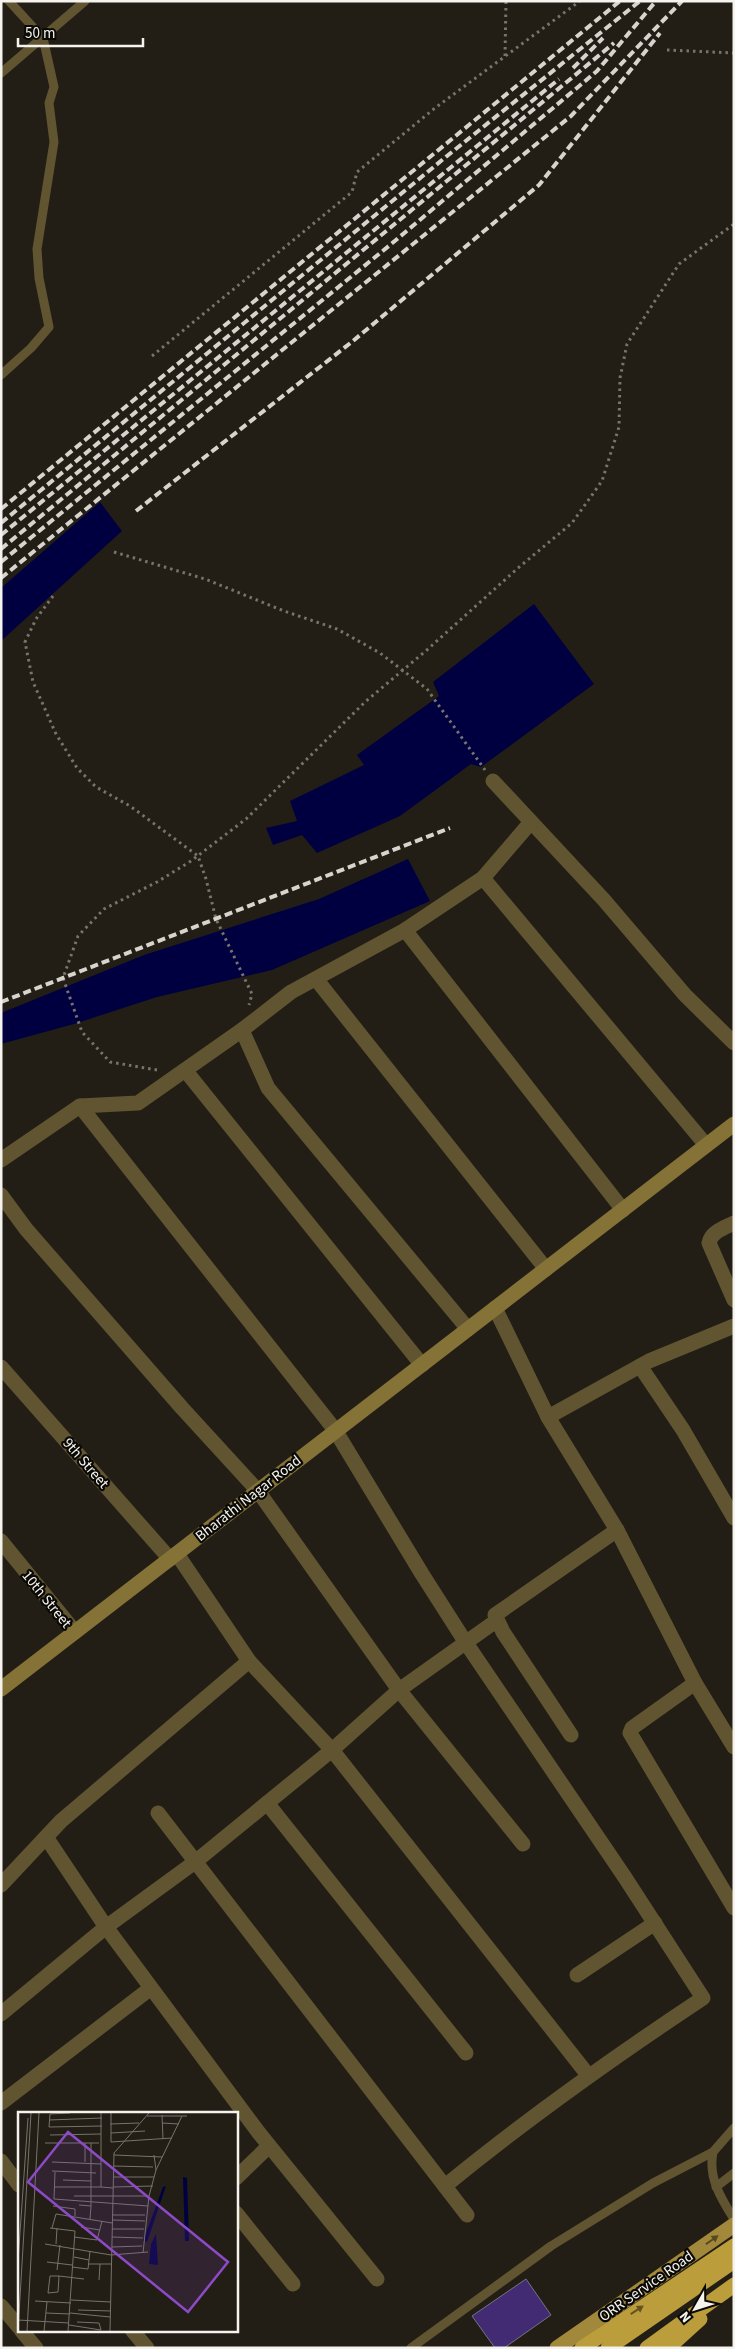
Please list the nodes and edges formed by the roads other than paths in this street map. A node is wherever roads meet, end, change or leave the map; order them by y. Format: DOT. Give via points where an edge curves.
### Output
graph roads {
  1 [pos="9,1"];
  2 [pos="85,1"];
  3 [pos="43,38"];
  4 [pos="1,72"];
  5 [pos="1,376"];
  6 [pos="493,781"];
  7 [pos="531,822"];
  8 [pos="484,878"];
  9 [pos="406,930"];
  10 [pos="316,979"];
  11 [pos="242,1030"];
  12 [pos="734,1043"];
  13 [pos="185,1070"];
  14 [pos="80,1106"];
  15 [pos="734,1124"];
  16 [pos="706,1145"];
  17 [pos="1,1160"];
  18 [pos="1,1195"];
  19 [pos="623,1210"];
  20 [pos="734,1223"];
  21 [pos="546,1269"];
  22 [pos="734,1300"];
  23 [pos="495,1308"];
  24 [pos="734,1326"];
  25 [pos="468,1329"];
  26 [pos="422,1365"];
  27 [pos="640,1366"];
  28 [pos="1,1367"];
  29 [pos="548,1417"];
  30 [pos="335,1430"];
  31 [pos="258,1491"];
  32 [pos="734,1518"];
  33 [pos="617,1530"];
  34 [pos="1,1541"];
  35 [pos="173,1556"];
  36 [pos="496,1621"];
  37 [pos="75,1632"];
  38 [pos="466,1643"];
  39 [pos="249,1662"];
  40 [pos="695,1683"];
  41 [pos="1,1689"];
  42 [pos="400,1690"];
  43 [pos="570,1735"];
  44 [pos="734,1747"];
  45 [pos="332,1750"];
  46 [pos="267,1803"];
  47 [pos="158,1813"];
  48 [pos="46,1837"];
  49 [pos="523,1844"];
  50 [pos="195,1862"];
  51 [pos="1,1885"];
  52 [pos="734,1908"];
  53 [pos="655,1924"];
  54 [pos="106,1927"];
  55 [pos="577,1975"];
  56 [pos="151,1988"];
  57 [pos="1,2014"];
  58 [pos="466,2053"];
  59 [pos="588,2075"];
  60 [pos="1,2102"];
  61 [pos="734,2128"];
  62 [pos="270,2146"];
  63 [pos="713,2152"];
  64 [pos="1,2161"];
  65 [pos="734,2172"];
  66 [pos="238,2176"];
  67 [pos="18,2185"];
  68 [pos="445,2186"];
  69 [pos="716,2187"];
  70 [pos="238,2215"];
  71 [pos="468,2215"];
  72 [pos="734,2218"];
  73 [pos="734,2225"];
  74 [pos="734,2246"];
  75 [pos="734,2260"];
  76 [pos="734,2273"];
  77 [pos="377,2279"];
  78 [pos="293,2284"];
  79 [pos="734,2285"];
  80 [pos="716,2298"];
  81 [pos="1,2306"];
  82 [pos="18,2326"];
  83 [pos="23,2332"];
  84 [pos="134,2332"];
  85 [pos="36,2348"];
  86 [pos="147,2348"];
  87 [pos="411,2348"];
  88 [pos="557,2348"];
  89 [pos="582,2348"];
  90 [pos="608,2348"];
  91 [pos="626,2348"];
  92 [pos="647,2348"];
  93 [pos="668,2348"];
  1 -- 3 [label="lane"];
  2 -- 3 [label="lane"];
  3 -- 4 [label="lane"];
  3 -- 5 [label="lane" via="54,87 49,104 54,142 37,249 49,326"];
  6 -- 7 [label="street"];
  7 -- 8 [label="street"];
  7 -- 12 [label="street" via="604,900 685,996"];
  8 -- 9 [label="street"];
  8 -- 16 [label="street"];
  9 -- 10 [label="street"];
  9 -- 19 [label="street"];
  10 -- 11 [label="street" via="291,992"];
  10 -- 21 [label="street"];
  11 -- 13 [label="street"];
  11 -- 25 [label="street" via="268,1088"];
  13 -- 14 [label="street" via="138,1103"];
  13 -- 26 [label="street"];
  14 -- 17 [label="street"];
  14 -- 30 [label="street"];
  15 -- 16 [label="main road, Bharathi Nagar Road"];
  16 -- 19 [label="main road, Bharathi Nagar Road"];
  18 -- 31 [label="street" via="26,1229"];
  19 -- 21 [label="main road, Bharathi Nagar Road"];
  20 -- 22 [label="street" via="710,1237 709,1243"];
  21 -- 23 [label="main road, Bharathi Nagar Road"];
  23 -- 25 [label="main road, Bharathi Nagar Road"];
  23 -- 29 [label="street"];
  24 -- 27 [label="street"];
  25 -- 26 [label="main road, Bharathi Nagar Road"];
  26 -- 30 [label="main road, Bharathi Nagar Road"];
  27 -- 29 [label="street"];
  27 -- 32 [label="street" via="684,1430"];
  28 -- 35 [label="street, 9th Street"];
  29 -- 33 [label="street"];
  30 -- 31 [label="main road, Bharathi Nagar Road"];
  30 -- 38 [label="street"];
  31 -- 35 [label="main road, Bharathi Nagar Road"];
  31 -- 42 [label="street"];
  33 -- 36 [label="street" via="499,1610 495,1615"];
  33 -- 40 [label="street"];
  34 -- 37 [label="street, 10th Street"];
  35 -- 37 [label="main road, Bharathi Nagar Road"];
  35 -- 39 [label="street, 9th Street"];
  36 -- 38 [label="street"];
  36 -- 43 [label="street"];
  37 -- 41 [label="main road, Bharathi Nagar Road"];
  38 -- 42 [label="street"];
  38 -- 53 [label="street"];
  39 -- 45 [label="street, 9th Street"];
  39 -- 48 [label="street"];
  40 -- 44 [label="street"];
  40 -- 52 [label="street" via="639,1722 630,1733"];
  42 -- 45 [label="street"];
  42 -- 49 [label="street"];
  45 -- 46 [label="street"];
  45 -- 59 [label="street, 9th Street"];
  46 -- 50 [label="street"];
  46 -- 58 [label="street"];
  47 -- 50 [label="street"];
  48 -- 51 [label="street"];
  48 -- 54 [label="street"];
  50 -- 54 [label="street"];
  50 -- 68 [label="street"];
  53 -- 55 [label="street"];
  53 -- 59 [label="street" via="702,1998"];
  54 -- 56 [label="street"];
  54 -- 57 [label="street"];
  56 -- 60 [label="street"];
  56 -- 62 [label="street"];
  59 -- 68 [label="street"];
  61 -- 63 [label="lane"];
  62 -- 66 [label="street"];
  62 -- 77 [label="street"];
  63 -- 69 [label="lane" via="710,2165"];
  63 -- 87 [label="lane" via="653,2183 551,2246"];
  64 -- 67 [label="street"];
  65 -- 69 [label="lane"];
  68 -- 71 [label="street"];
  69 -- 72 [label="lane"];
  70 -- 78 [label="street"];
  88 -- 73 [label="main road, ORR Service Road, one-way"];
  89 -- 74 [label="highway, one-way"];
  75 -- 90 [label="highway"];
  76 -- 91 [label="highway"];
  79 -- 80 [label="highway"];
  80 -- 92 [label="highway"];
  80 -- 93 [label="highway" via="701,2318"];
  81 -- 82 [label="street"];
  83 -- 85 [label="street"];
  84 -- 86 [label="street"];
}
